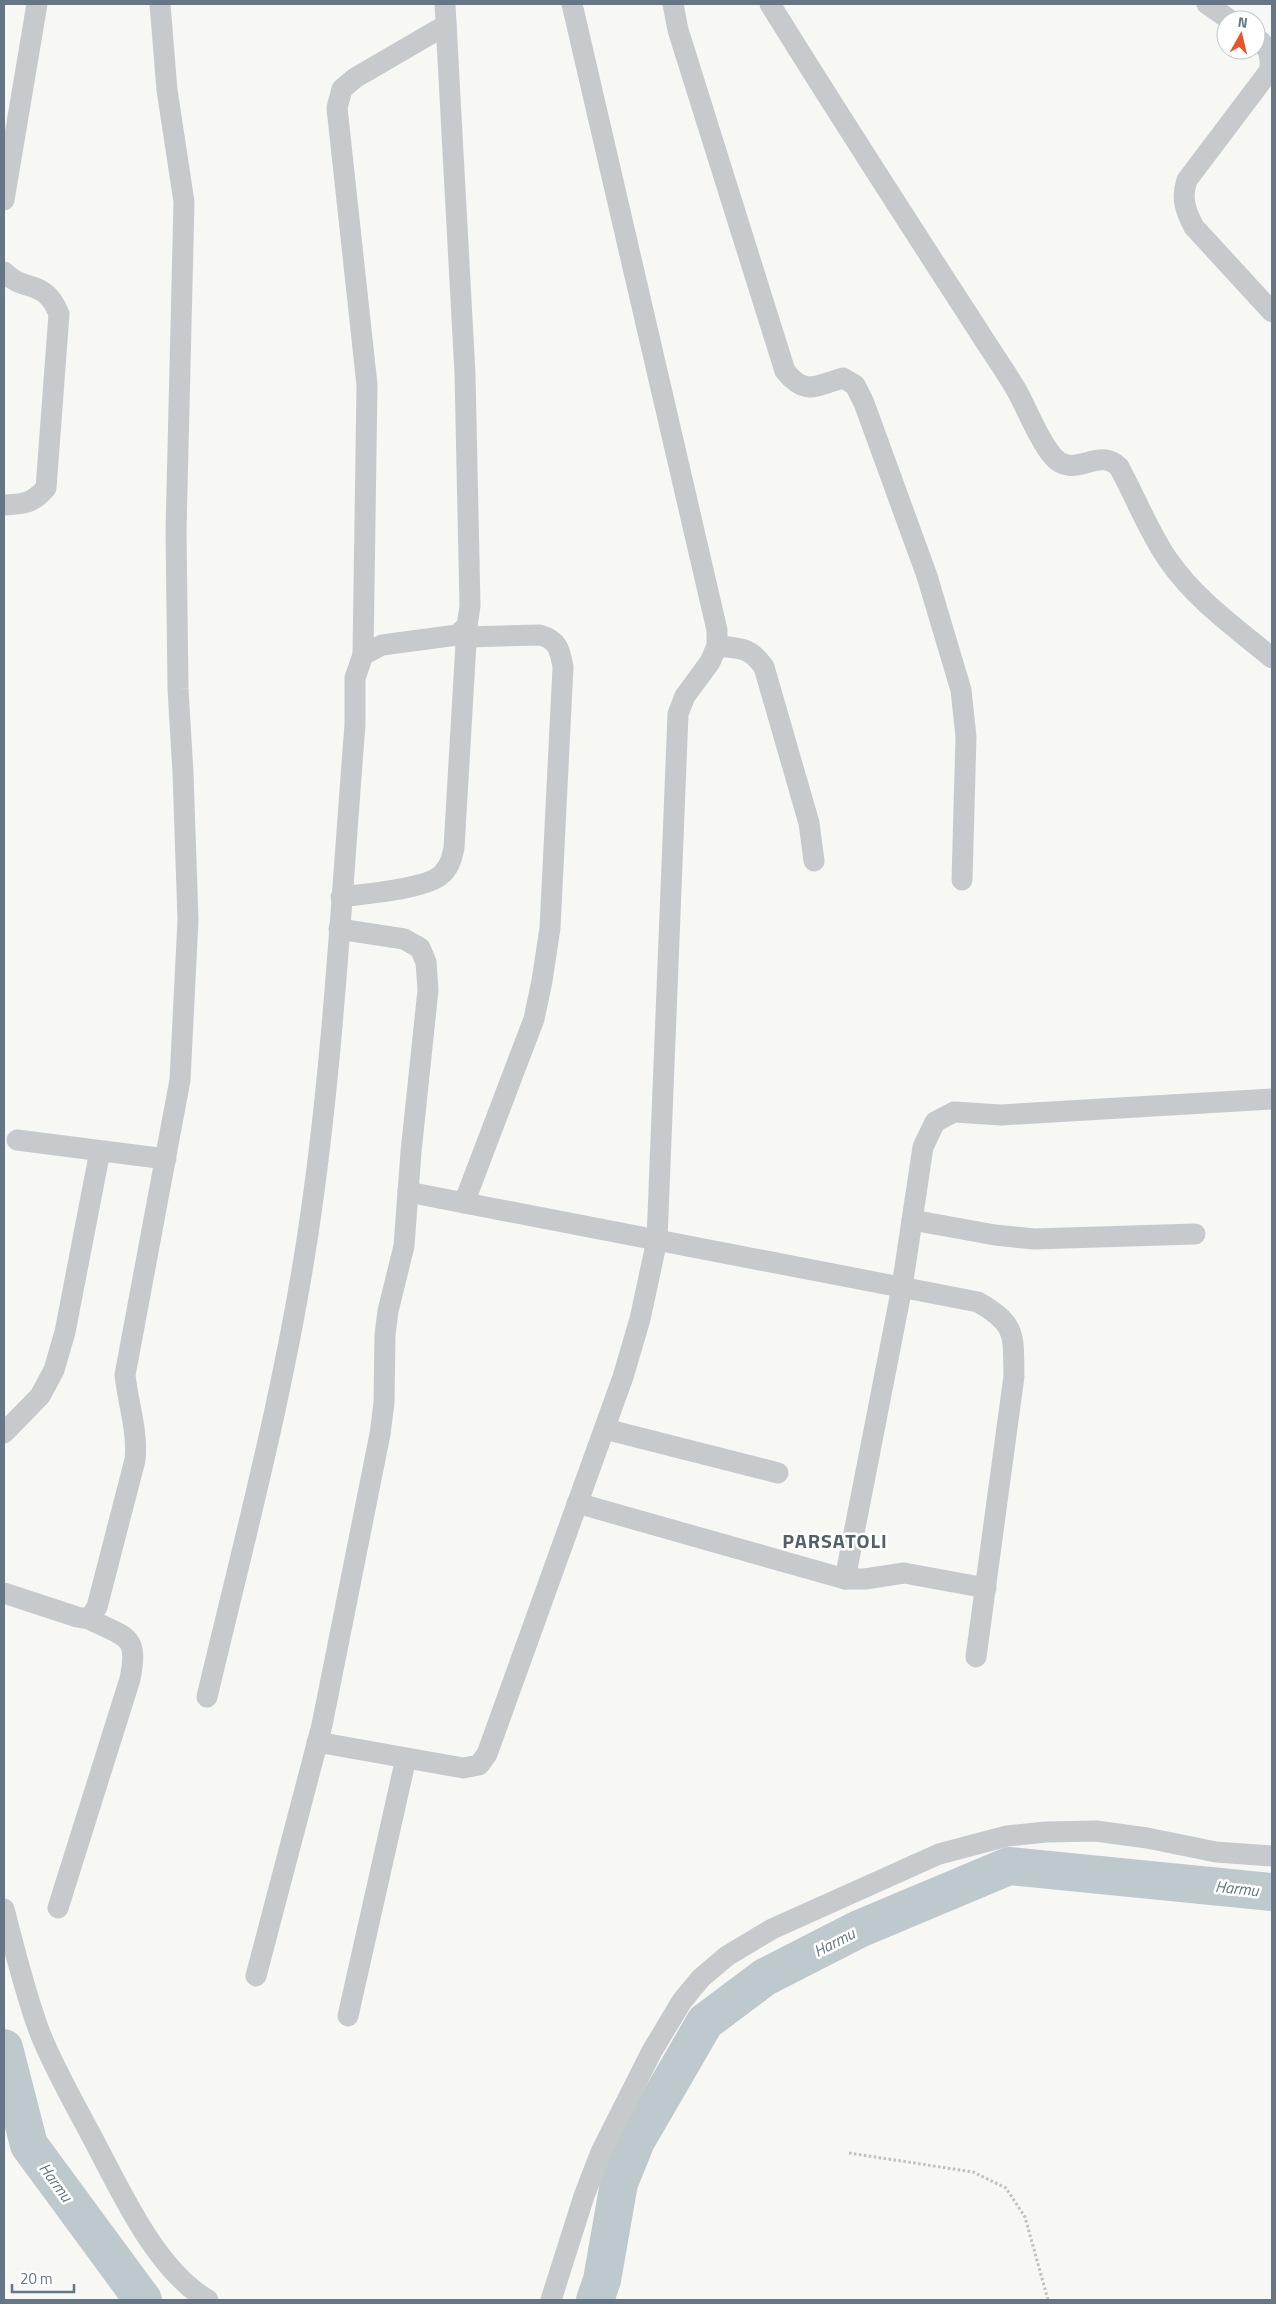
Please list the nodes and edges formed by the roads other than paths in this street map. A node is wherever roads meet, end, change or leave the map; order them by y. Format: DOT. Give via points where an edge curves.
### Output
graph roads {
  1 [pos="37,4"];
  2 [pos="160,4"];
  3 [pos="572,4"];
  4 [pos="673,4"];
  5 [pos="770,4"];
  6 [pos="446,14"];
  7 [pos="1266,47"];
  8 [pos="4,200"];
  9 [pos="4,272"];
  10 [pos="1272,312"];
  11 [pos="4,505"];
  12 [pos="466,632"];
  13 [pos="717,646"];
  14 [pos="363,655"];
  15 [pos="1272,658"];
  16 [pos="814,861"];
  17 [pos="962,880"];
  18 [pos="341,897"];
  19 [pos="339,929"];
  20 [pos="1272,1099"];
  21 [pos="17,1140"];
  22 [pos="100,1151"];
  23 [pos="166,1159"];
  24 [pos="408,1192"];
  25 [pos="464,1203"];
  26 [pos="912,1220"];
  27 [pos="1195,1234"];
  28 [pos="656,1240"];
  29 [pos="902,1287"];
  30 [pos="605,1429"];
  31 [pos="4,1433"];
  32 [pos="778,1472"];
  33 [pos="577,1503"];
  34 [pos="845,1579"];
  35 [pos="986,1588"];
  36 [pos="4,1593"];
  37 [pos="89,1619"];
  38 [pos="976,1657"];
  39 [pos="206,1697"];
  40 [pos="318,1742"];
  41 [pos="406,1758"];
  42 [pos="1272,1856"];
  43 [pos="58,1908"];
  44 [pos="4,1909"];
  45 [pos="256,1976"];
  46 [pos="348,2016"];
  47 [pos="208,2300"];
  48 [pos="551,2300"];
  1 -- 8 [label="street"];
  2 -- 23 [label="street" via="167,90 184,202 176,531 178,689 188,920 180,1080"];
  3 -- 13 [label="street" via="711,598"];
  4 -- 17 [label="street" via="678,30 784,371 795,384 807,388 843,378 855,385 928,576 961,690 965,728"];
  5 -- 15 [label="street" via="1016,389 1052,455 1062,464 1075,467 1103,459 1112,460 1119,467 1168,560 1183,580"];
  6 -- 12 [label="street" via="465,374 470,606"];
  6 -- 14 [label="street" via="342,89 337,108 367,385"];
  7 -- 10 [label="street" via="1271,55 1270,70 1187,180 1183,193 1194,227"];
  9 -- 11 [label="street" via="10,279 39,288 54,300 59,314 46,488 38,498 27,503"];
  12 -- 14 [label="street" via="382,645"];
  12 -- 18 [label="street" via="454,848 450,862 442,874 428,883"];
  12 -- 25 [label="street" via="552,638 560,649 563,667 550,928 542,981 534,1019"];
  13 -- 16 [label="street" via="744,649 756,656 764,667 809,823"];
  13 -- 28 [label="street" via="710,662 685,696 678,714"];
  14 -- 18 [label="street" via="355,678"];
  18 -- 19 [label="street"];
  19 -- 24 [label="street" via="404,939 420,948 426,962 428,990"];
  19 -- 39 [label="street" via="324,1116 311,1215 279,1393"];
  20 -- 26 [label="street" via="1001,1115 954,1112 936,1122 923,1147"];
  21 -- 22 [label="street"];
  22 -- 23 [label="street"];
  22 -- 31 [label="street" via="54,1370 40,1396"];
  23 -- 37 [label="street" via="125,1375 137,1440 135,1460 97,1607"];
  24 -- 25 [label="street"];
  24 -- 40 [label="street" via="404,1246 385,1335 380,1434"];
  25 -- 28 [label="street"];
  26 -- 27 [label="street" via="1034,1239"];
  26 -- 29 [label="street"];
  28 -- 29 [label="street"];
  28 -- 30 [label="street" via="633,1347"];
  29 -- 34 [label="street"];
  29 -- 35 [label="street" via="978,1302 997,1314 1013,1334 1014,1376"];
  30 -- 32 [label="street"];
  30 -- 33 [label="street"];
  33 -- 34 [label="street"];
  33 -- 41 [label="street" via="487,1754 479,1765 463,1768"];
  34 -- 35 [label="street" via="904,1573"];
  35 -- 38 [label="street"];
  36 -- 37 [label="street"];
  37 -- 43 [label="street" via="125,1638 133,1645 134,1658"];
  40 -- 41 [label="street"];
  40 -- 45 [label="street"];
  41 -- 46 [label="street"];
  42 -- 48 [label="street" via="1216,1852 1096,1831 1008,1836 940,1854 772,1929 727,1956 682,2001 652,2051 601,2152"];
  44 -- 47 [label="street" via="35,2016 58,2072 136,2219 176,2273"];
}
